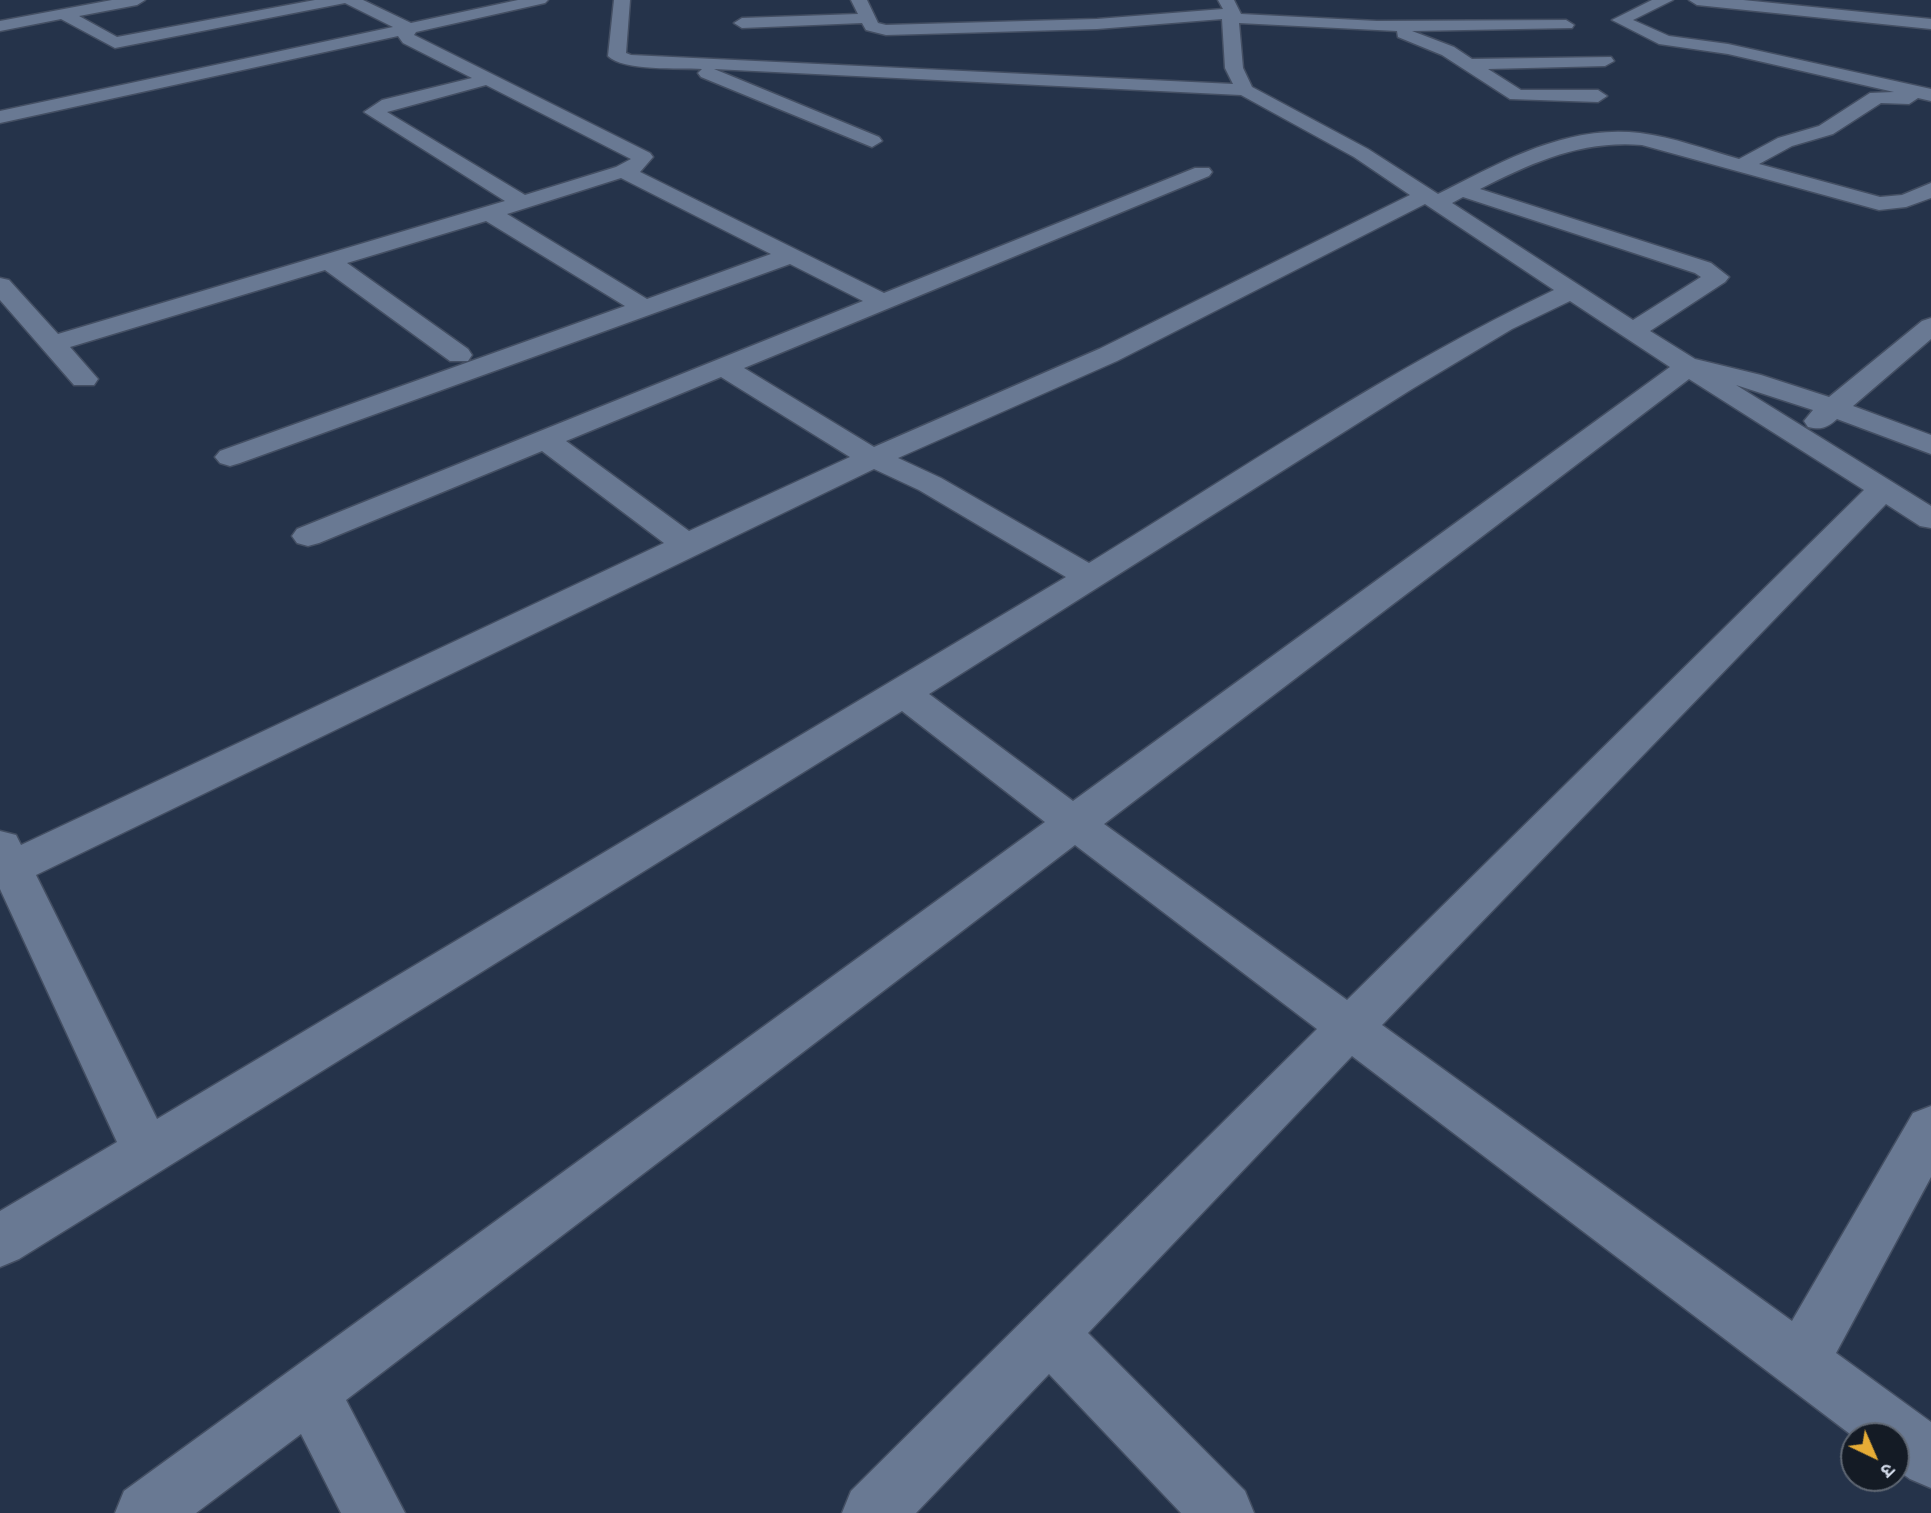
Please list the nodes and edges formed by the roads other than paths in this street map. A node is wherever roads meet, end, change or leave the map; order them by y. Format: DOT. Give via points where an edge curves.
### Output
graph roads {
  1 [pos="137,0"];
  2 [pos="340,0"];
  3 [pos="350,0"];
  4 [pos="540,0"];
  5 [pos="622,0"];
  6 [pos="739,0"];
  7 [pos="859,0"];
  8 [pos="1665,0"];
  9 [pos="1697,0"];
  10 [pos="1856,0"];
  11 [pos="1874,2"];
  12 [pos="1006,9"];
  13 [pos="1230,10"];
  14 [pos="152,12"];
  15 [pos="64,13"];
  16 [pos="867,19"];
  17 [pos="1884,19"];
  18 [pos="1912,21"];
  19 [pos="742,23"];
  20 [pos="1931,24"];
  21 [pos="1566,25"];
  22 [pos="0,26"];
  23 [pos="1396,27"];
  24 [pos="1015,28"];
  25 [pos="408,29"];
  26 [pos="145,38"];
  27 [pos="1605,61"];
  28 [pos="704,63"];
  29 [pos="1468,64"];
  30 [pos="740,65"];
  31 [pos="489,79"];
  32 [pos="1245,90"];
  33 [pos="1931,95"];
  34 [pos="1598,96"];
  35 [pos="1931,103"];
  36 [pos="0,117"];
  37 [pos="872,141"];
  38 [pos="1740,166"];
  39 [pos="623,171"];
  40 [pos="1202,172"];
  41 [pos="1931,189"];
  42 [pos="1462,190"];
  43 [pos="1432,199"];
  44 [pos="523,203"];
  45 [pos="489,213"];
  46 [pos="792,256"];
  47 [pos="330,262"];
  48 [pos="0,285"];
  49 [pos="1557,298"];
  50 [pos="882,301"];
  51 [pos="645,308"];
  52 [pos="28,316"];
  53 [pos="0,324"];
  54 [pos="1931,327"];
  55 [pos="1643,337"];
  56 [pos="53,344"];
  57 [pos="459,355"];
  58 [pos="722,366"];
  59 [pos="1689,366"];
  60 [pos="84,379"];
  61 [pos="1831,408"];
  62 [pos="1801,436"];
  63 [pos="544,439"];
  64 [pos="1931,445"];
  65 [pos="230,457"];
  66 [pos="874,457"];
  67 [pos="1883,489"];
  68 [pos="1931,519"];
  69 [pos="308,536"];
  70 [pos="687,545"];
  71 [pos="1090,577"];
  72 [pos="903,692"];
  73 [pos="1075,824"];
  74 [pos="6,856"];
  75 [pos="1351,1026"];
  76 [pos="1931,1129"];
  77 [pos="146,1150"];
  78 [pos="0,1241"];
  79 [pos="1050,1334"];
  80 [pos="1800,1361"];
  81 [pos="310,1392"];
  82 [pos="1931,1458"];
  83 [pos="146,1513"];
  84 [pos="374,1513"];
  85 [pos="873,1513"];
  86 [pos="1223,1513"];
  1 -- 15 [label="street"];
  2 -- 26 [label="street"];
  3 -- 25 [label="street"];
  4 -- 25 [label="street"];
  5 -- 28 [label="street" via="617,55 629,60"];
  6 -- 19 [label="street"];
  7 -- 16 [label="street"];
  8 -- 33 [label="street" via="1620,20 1665,40 1728,49"];
  9 -- 17 [label="street"];
  10 -- 17 [label="street" via="1874,7"];
  11 -- 18 [label="street"];
  12 -- 24 [label="street"];
  13 -- 23 [label="street" via="1368,15"];
  13 -- 24 [label="street"];
  13 -- 32 [label="street" via="1234,68"];
  14 -- 26 [label="street" via="120,21"];
  15 -- 22 [label="street"];
  15 -- 26 [label="street" via="109,42"];
  16 -- 19 [label="street"];
  16 -- 24 [label="street" via="875,29 886,30"];
  17 -- 18 [label="street"];
  18 -- 20 [label="street"];
  19 -- 30 [label="street"];
  21 -- 23 [label="street"];
  23 -- 29 [label="street"];
  25 -- 31 [label="street" via="405,35 409,39"];
  25 -- 36 [label="street"];
  27 -- 29 [label="street"];
  28 -- 30 [label="street"];
  28 -- 37 [label="street" via="697,68"];
  29 -- 34 [label="street" via="1524,97"];
  30 -- 32 [label="street"];
  31 -- 39 [label="street" via="643,157"];
  31 -- 44 [label="street" via="373,112"];
  32 -- 43 [label="street" via="1361,153"];
  35 -- 38 [label="street" via="1893,95 1877,97 1826,130 1785,142"];
  38 -- 41 [label="street" via="1879,203 1914,200"];
  38 -- 42 [label="street" via="1643,139 1604,135 1541,154"];
  39 -- 44 [label="street"];
  39 -- 46 [label="street"];
  40 -- 50 [label="street"];
  42 -- 43 [label="street"];
  42 -- 55 [label="street" via="1717,276"];
  43 -- 49 [label="street"];
  43 -- 66 [label="street" via="1108,355"];
  44 -- 45 [label="street"];
  45 -- 47 [label="street"];
  45 -- 51 [label="street"];
  46 -- 50 [label="street"];
  46 -- 51 [label="street"];
  47 -- 56 [label="street"];
  47 -- 57 [label="street"];
  48 -- 52 [label="street"];
  49 -- 55 [label="street"];
  49 -- 71 [label="street" via="1402,383"];
  50 -- 58 [label="street"];
  51 -- 65 [label="street"];
  52 -- 53 [label="street"];
  52 -- 56 [label="street"];
  54 -- 61 [label="street"];
  55 -- 59 [label="street"];
  56 -- 60 [label="street"];
  58 -- 63 [label="street"];
  58 -- 66 [label="street"];
  59 -- 61 [label="street" via="1729,373"];
  59 -- 62 [label="street"];
  59 -- 73 [label="street"];
  61 -- 62 [label="street"];
  61 -- 64 [label="street"];
  62 -- 67 [label="street"];
  63 -- 69 [label="street"];
  63 -- 70 [label="street"];
  66 -- 70 [label="street"];
  66 -- 71 [label="street" via="930,484"];
  67 -- 68 [label="street"];
  67 -- 75 [label="street"];
  70 -- 74 [label="street"];
  71 -- 72 [label="street"];
  72 -- 73 [label="street"];
  72 -- 77 [label="street"];
  73 -- 75 [label="street"];
  73 -- 81 [label="street"];
  74 -- 77 [label="street"];
  75 -- 79 [label="street"];
  75 -- 80 [label="street"];
  76 -- 80 [label="street"];
  77 -- 78 [label="street"];
  79 -- 85 [label="street"];
  79 -- 86 [label="street"];
  80 -- 82 [label="street"];
  81 -- 83 [label="street"];
  81 -- 84 [label="street"];
}
